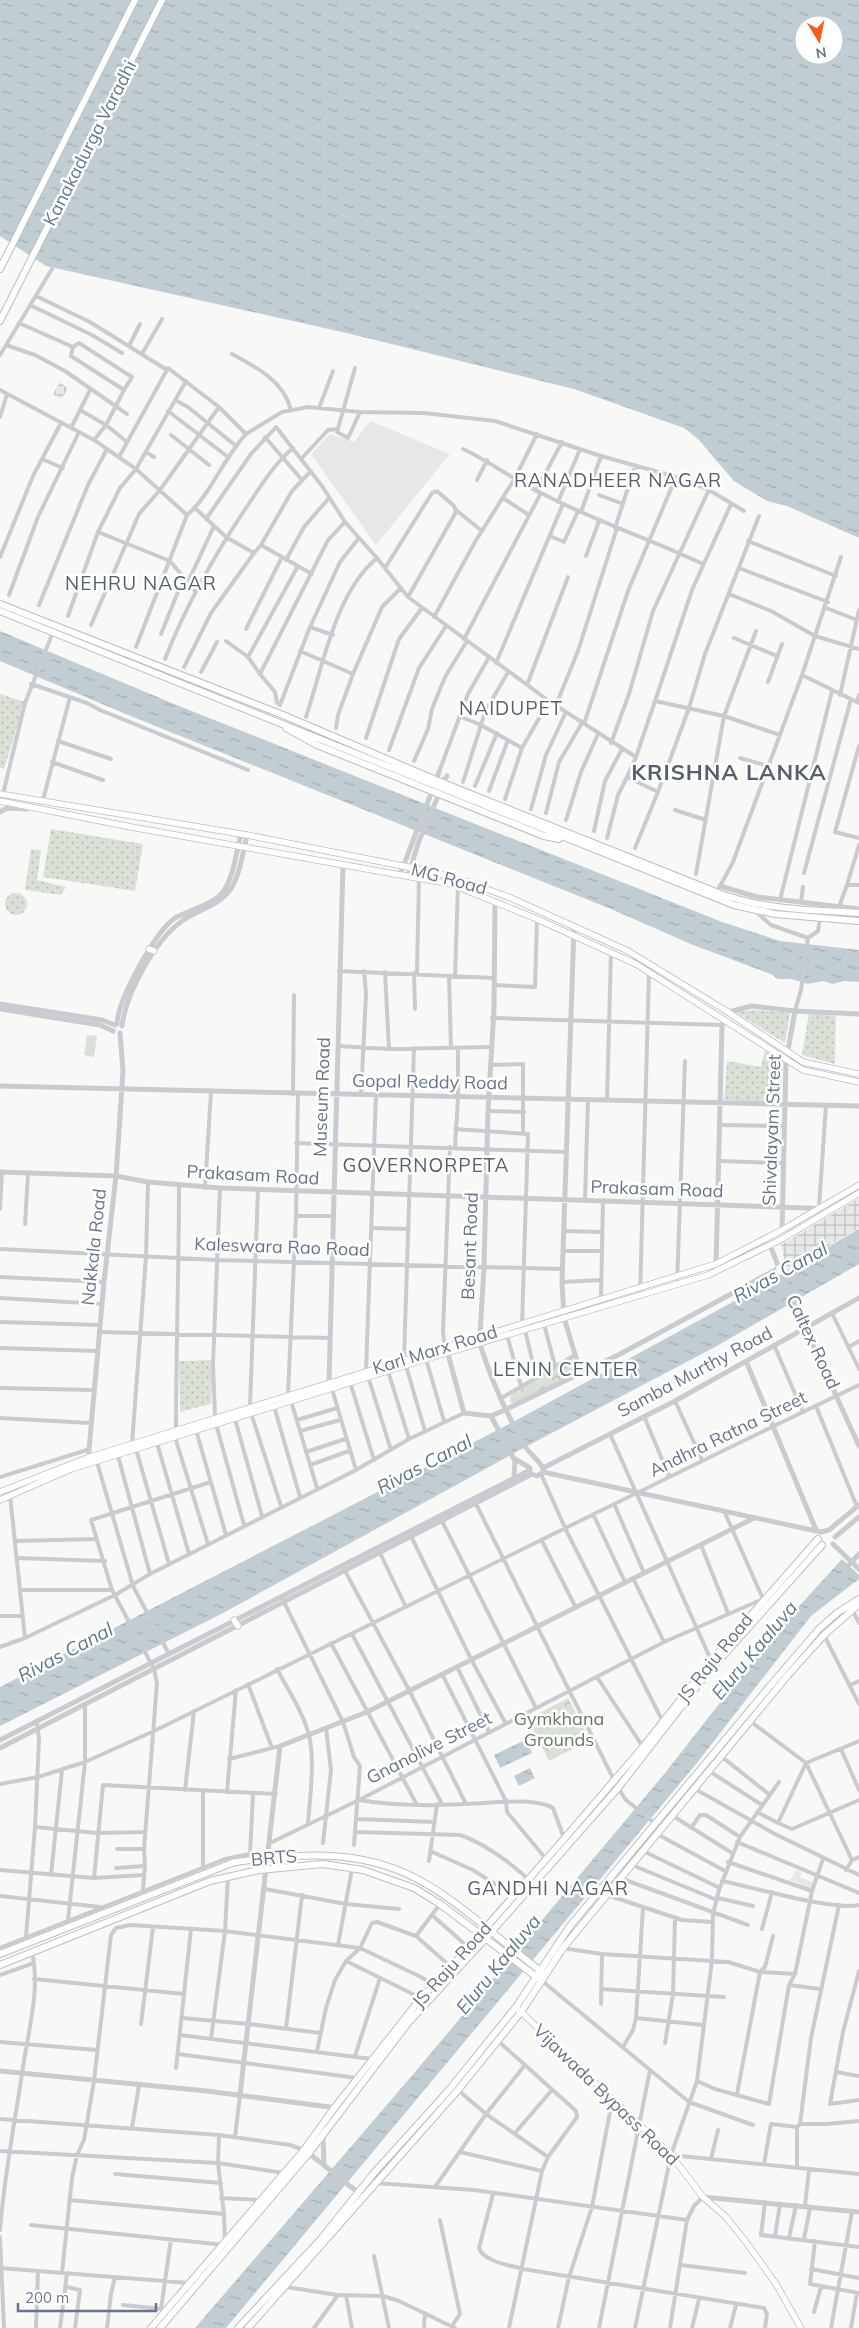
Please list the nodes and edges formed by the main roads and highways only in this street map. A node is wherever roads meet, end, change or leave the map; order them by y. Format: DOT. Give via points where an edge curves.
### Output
graph roads {
  1 [pos="135,0"];
  2 [pos="162,0"];
  3 [pos="0,269"];
  4 [pos="5,310"];
  5 [pos="0,317"];
  6 [pos="0,321"];
  7 [pos="0,604"];
  8 [pos="0,611"];
  9 [pos="88,642"];
  10 [pos="271,719"];
  11 [pos="1,796"];
  12 [pos="572,842"];
  13 [pos="717,892"];
  14 [pos="859,914"];
  15 [pos="859,921"];
  16 [pos="859,1074"];
  17 [pos="859,1082"];
  18 [pos="859,1185"];
  19 [pos="859,1193"];
  20 [pos="767,1238"];
  21 [pos="770,1245"];
  22 [pos="405,1362"];
  23 [pos="366,1374"];
  24 [pos="134,1447"];
  25 [pos="88,1461"];
  26 [pos="0,1492"];
  27 [pos="0,1500"];
  28 [pos="818,1539"];
  29 [pos="822,1546"];
  30 [pos="859,1599"];
  31 [pos="859,1604"];
  32 [pos="486,1927"];
  33 [pos="492,1932"];
  34 [pos="479,1934"];
  35 [pos="486,1938"];
  36 [pos="508,1949"];
  37 [pos="0,1954"];
  38 [pos="0,1965"];
  39 [pos="541,1975"];
  40 [pos="518,2010"];
  41 [pos="307,2152"];
  42 [pos="150,2328"];
  43 [pos="160,2328"];
  44 [pos="238,2328"];
  45 [pos="248,2328"];
  46 [pos="801,2328"];
  1 -- 3 [label="main road, Kanakadurga Varadhi"];
  2 -- 4 [label="main road, Kanakadurga Varadhi"];
  4 -- 5 [label="main road"];
  4 -- 6 [label="main road"];
  7 -- 9 [label="main road"];
  8 -- 9 [label="main road" via="52,634"];
  9 -- 10 [label="main road"];
  9 -- 13 [label="main road"];
  10 -- 12 [label="main road"];
  10 -- 12 [label="main road" via="317,745 438,797 544,836"];
  11 -- 16 [label="main road, MG Road" via="43,800 244,835 433,872 468,882 628,951 803,1062"];
  11 -- 17 [label="main road, MG Road" via="131,828 458,886 649,972 724,1023 803,1070"];
  12 -- 13 [label="main road"];
  13 -- 14 [label="main road" via="756,905"];
  13 -- 15 [label="main road" via="754,910"];
  18 -- 20 [label="main road, Karl Marx Road"];
  19 -- 21 [label="main road, Karl Marx Road"];
  20 -- 21 [label="main road, Caltex Road"];
  20 -- 22 [label="main road, Karl Marx Road" via="716,1264 480,1335"];
  21 -- 22 [label="main road, Karl Marx Road" via="717,1272 677,1285 448,1354"];
  22 -- 23 [label="main road, Karl Marx Road"];
  22 -- 23 [label="main road, Karl Marx Road" via="388,1370"];
  23 -- 24 [label="main road, Karl Marx Road" via="288,1394"];
  23 -- 24 [label="main road, Karl Marx Road" via="332,1389 157,1443"];
  24 -- 25 [label="main road, Karl Marx Road"];
  24 -- 25 [label="main road, Karl Marx Road" via="118,1456"];
  25 -- 26 [label="main road, Karl Marx Road"];
  25 -- 27 [label="main road, Karl Marx Road"];
  28 -- 32 [label="main road, JS Raju Road"];
  29 -- 33 [label="main road, JS Raju Road" via="705,1676 618,1788"];
  30 -- 39 [label="main road" via="819,1630 654,1823 570,1926"];
  31 -- 39 [label="main road" via="824,1635 750,1721"];
  32 -- 33 [label="main road, BRTS"];
  32 -- 34 [label="main road, JS Raju Road"];
  32 -- 37 [label="main road, BRTS" via="432,1886 379,1863 328,1855 238,1861"];
  33 -- 35 [label="main road, JS Raju Road"];
  33 -- 36 [label="main road, BRTS"];
  34 -- 35 [label="main road, BRTS"];
  34 -- 38 [label="main road, BRTS" via="440,1904 402,1883 363,1870 323,1864 228,1876 202,1884"];
  34 -- 41 [label="main road, JS Raju Road" via="421,1998 357,2078"];
  35 -- 36 [label="main road, BRTS"];
  35 -- 41 [label="main road, JS Raju Road" via="408,2024"];
  36 -- 39 [label="main road, BRTS"];
  39 -- 40 [label="main road"];
  40 -- 44 [label="main road" via="358,2192 321,2239"];
  40 -- 45 [label="main road" via="498,2041 458,2090"];
  40 -- 46 [label="main road, Vijawada Bypass Road" via="671,2155 703,2197 725,2216 746,2242 772,2278"];
  41 -- 42 [label="main road, JS Raju Road" via="284,2173"];
  41 -- 43 [label="main road, JS Raju Road"];
}
